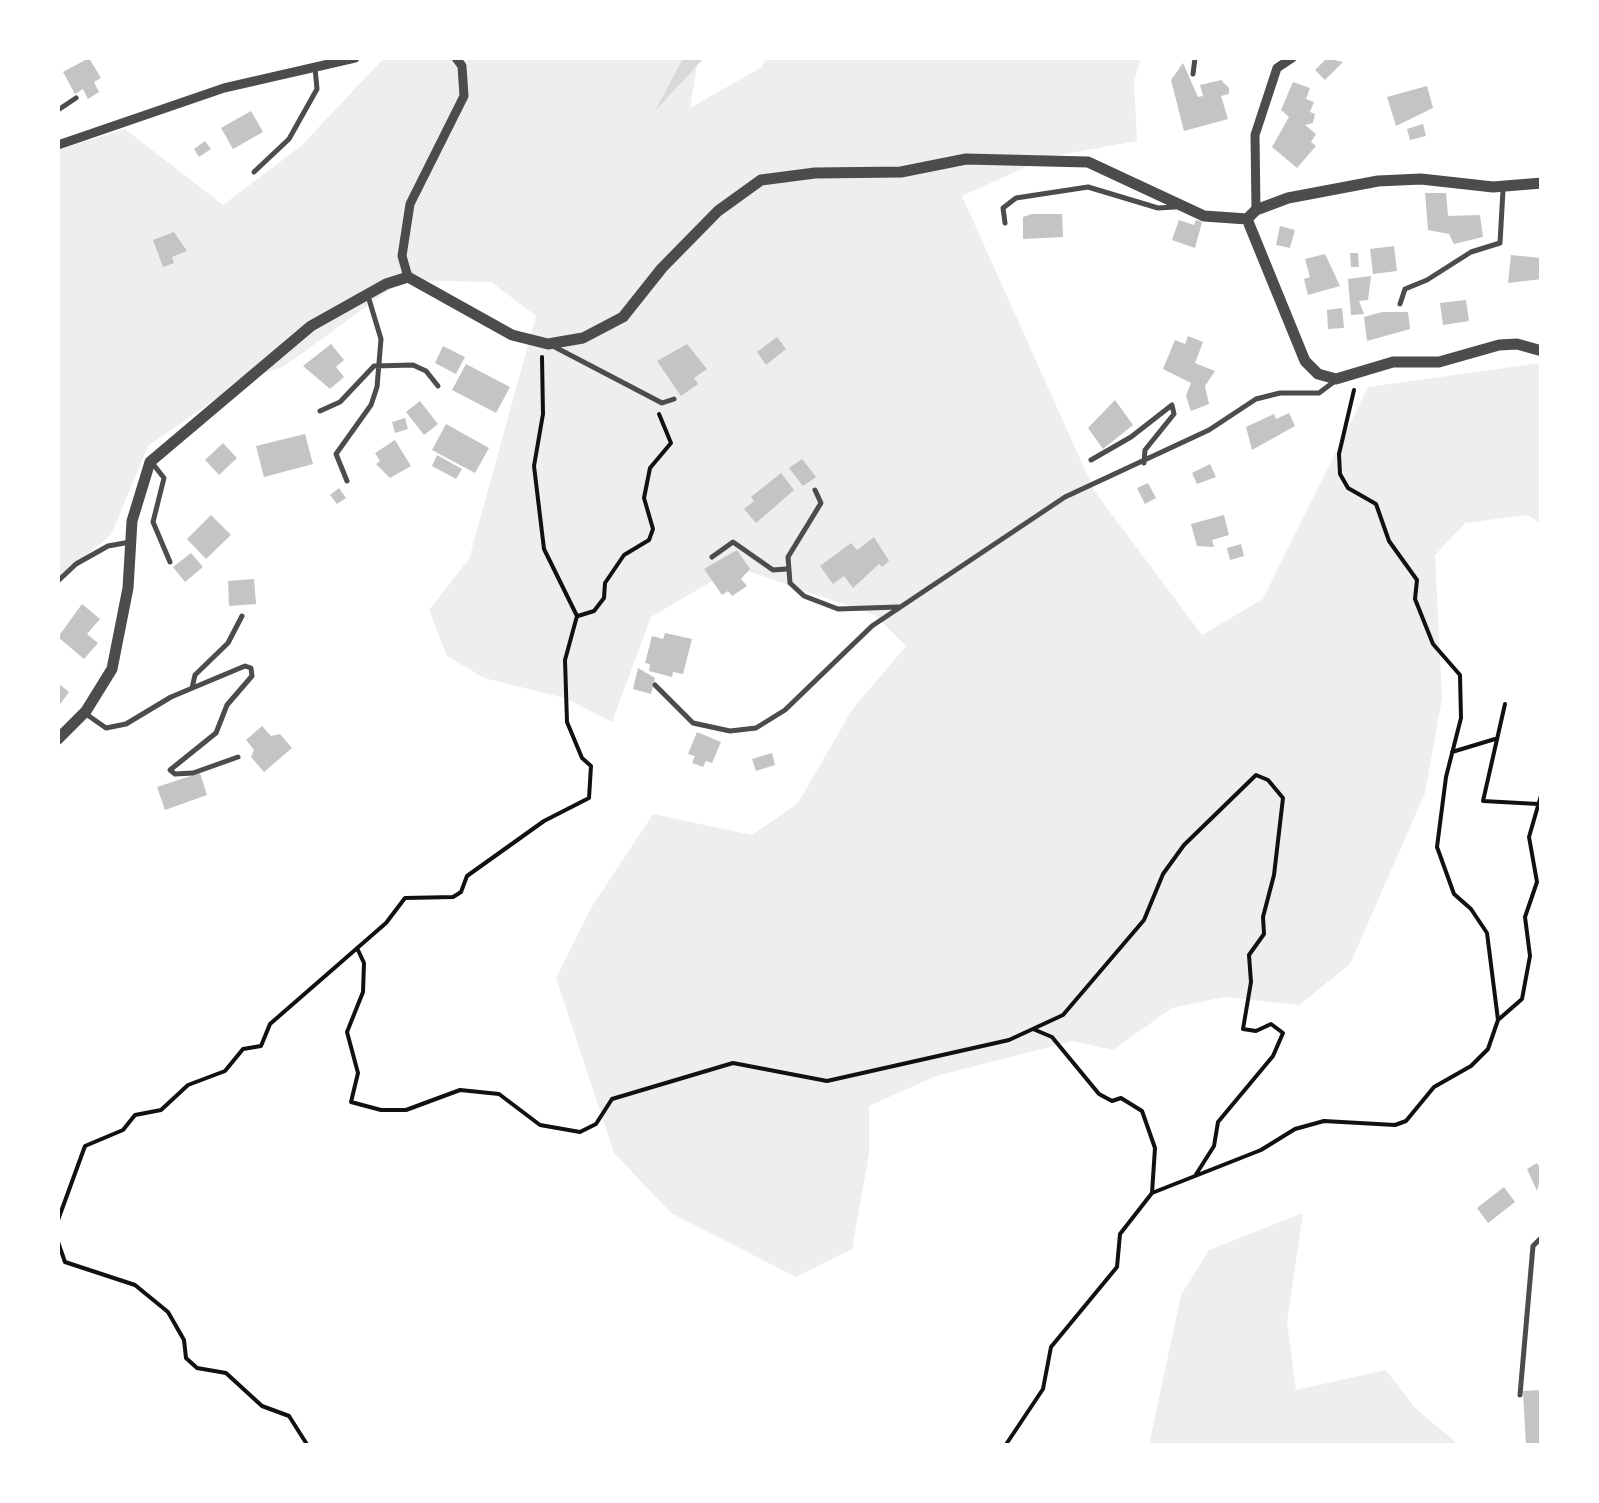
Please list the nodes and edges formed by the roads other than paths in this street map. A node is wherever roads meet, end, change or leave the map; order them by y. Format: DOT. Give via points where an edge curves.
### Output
graph roads {
  1 [pos="354,58"];
  2 [pos="457,58"];
  3 [pos="1195,58"];
  4 [pos="1292,58"];
  5 [pos="1279,63"];
  6 [pos="315,64"];
  7 [pos="1193,74"];
  8 [pos="76,98"];
  9 [pos="58,110"];
  10 [pos="58,145"];
  11 [pos="254,172"];
  12 [pos="1542,183"];
  13 [pos="1504,186"];
  14 [pos="1177,205"];
  15 [pos="1251,215"];
  16 [pos="1005,222"];
  17 [pos="408,277"];
  18 [pos="367,293"];
  19 [pos="1400,304"];
  20 [pos="543,343"];
  21 [pos="1542,351"];
  22 [pos="380,365"];
  23 [pos="1336,379"];
  24 [pos="438,386"];
  25 [pos="674,399"];
  26 [pos="320,411"];
  27 [pos="1091,460"];
  28 [pos="150,462"];
  29 [pos="1144,462"];
  30 [pos="347,481"];
  31 [pos="814,490"];
  32 [pos="130,542"];
  33 [pos="712,557"];
  34 [pos="170,562"];
  35 [pos="786,569"];
  36 [pos="58,581"];
  37 [pos="906,605"];
  38 [pos="242,616"];
  39 [pos="656,685"];
  40 [pos="192,688"];
  41 [pos="86,711"];
  42 [pos="58,739"];
  43 [pos="238,757"];
  44 [pos="1542,1236"];
  45 [pos="1520,1395"];
  1 -- 6 [label="street"];
  2 -- 17 [label="street" via="464,96 410,204 402,256"];
  3 -- 7 [label="lane"];
  4 -- 5 [label="street"];
  5 -- 15 [label="street" via="1255,136"];
  6 -- 10 [label="street"];
  6 -- 11 [label="lane" via="317,90 289,139"];
  8 -- 9 [label="lane"];
  12 -- 13 [label="street"];
  13 -- 15 [label="street" via="1395,179 1300,195"];
  13 -- 19 [label="lane" via="1500,243 1405,288"];
  14 -- 15 [label="street" via="1204,216"];
  14 -- 16 [label="lane" via="1158,208 1088,187 1016,198 1003,208"];
  14 -- 20 [label="street" via="1103,166 1034,157 966,159 901,172 775,176 718,211 623,317 596,334"];
  15 -- 23 [label="street" via="1305,361"];
  17 -- 18 [label="street"];
  17 -- 20 [label="street" via="465,313"];
  18 -- 22 [label="lane" via="380,333"];
  18 -- 28 [label="street" via="311,326"];
  20 -- 25 [label="lane" via="666,404"];
  21 -- 23 [label="street" via="1499,346 1439,362 1393,362"];
  22 -- 24 [label="lane" via="422,368"];
  22 -- 26 [label="lane" via="340,402"];
  22 -- 30 [label="lane" via="372,405 336,454"];
  23 -- 29 [label="lane" via="1319,393 1256,399"];
  27 -- 29 [label="lane" via="1172,405 1174,414 1145,450"];
  28 -- 32 [label="street"];
  28 -- 34 [label="lane" via="164,478 153,522"];
  29 -- 37 [label="lane" via="1065,497"];
  31 -- 35 [label="lane" via="820,510"];
  32 -- 36 [label="lane" via="108,546"];
  32 -- 41 [label="street" via="112,669"];
  33 -- 35 [label="lane" via="733,542 772,570"];
  35 -- 37 [label="lane" via="794,590 838,609"];
  37 -- 39 [label="lane" via="872,626 785,710 756,728 730,731 693,723"];
  38 -- 40 [label="lane"];
  40 -- 41 [label="lane" via="113,728 100,726"];
  40 -- 43 [label="lane" via="238,666 253,672 216,733 170,772 192,773"];
  41 -- 42 [label="street"];
  44 -- 45 [label="lane" via="1533,1246"];
}
